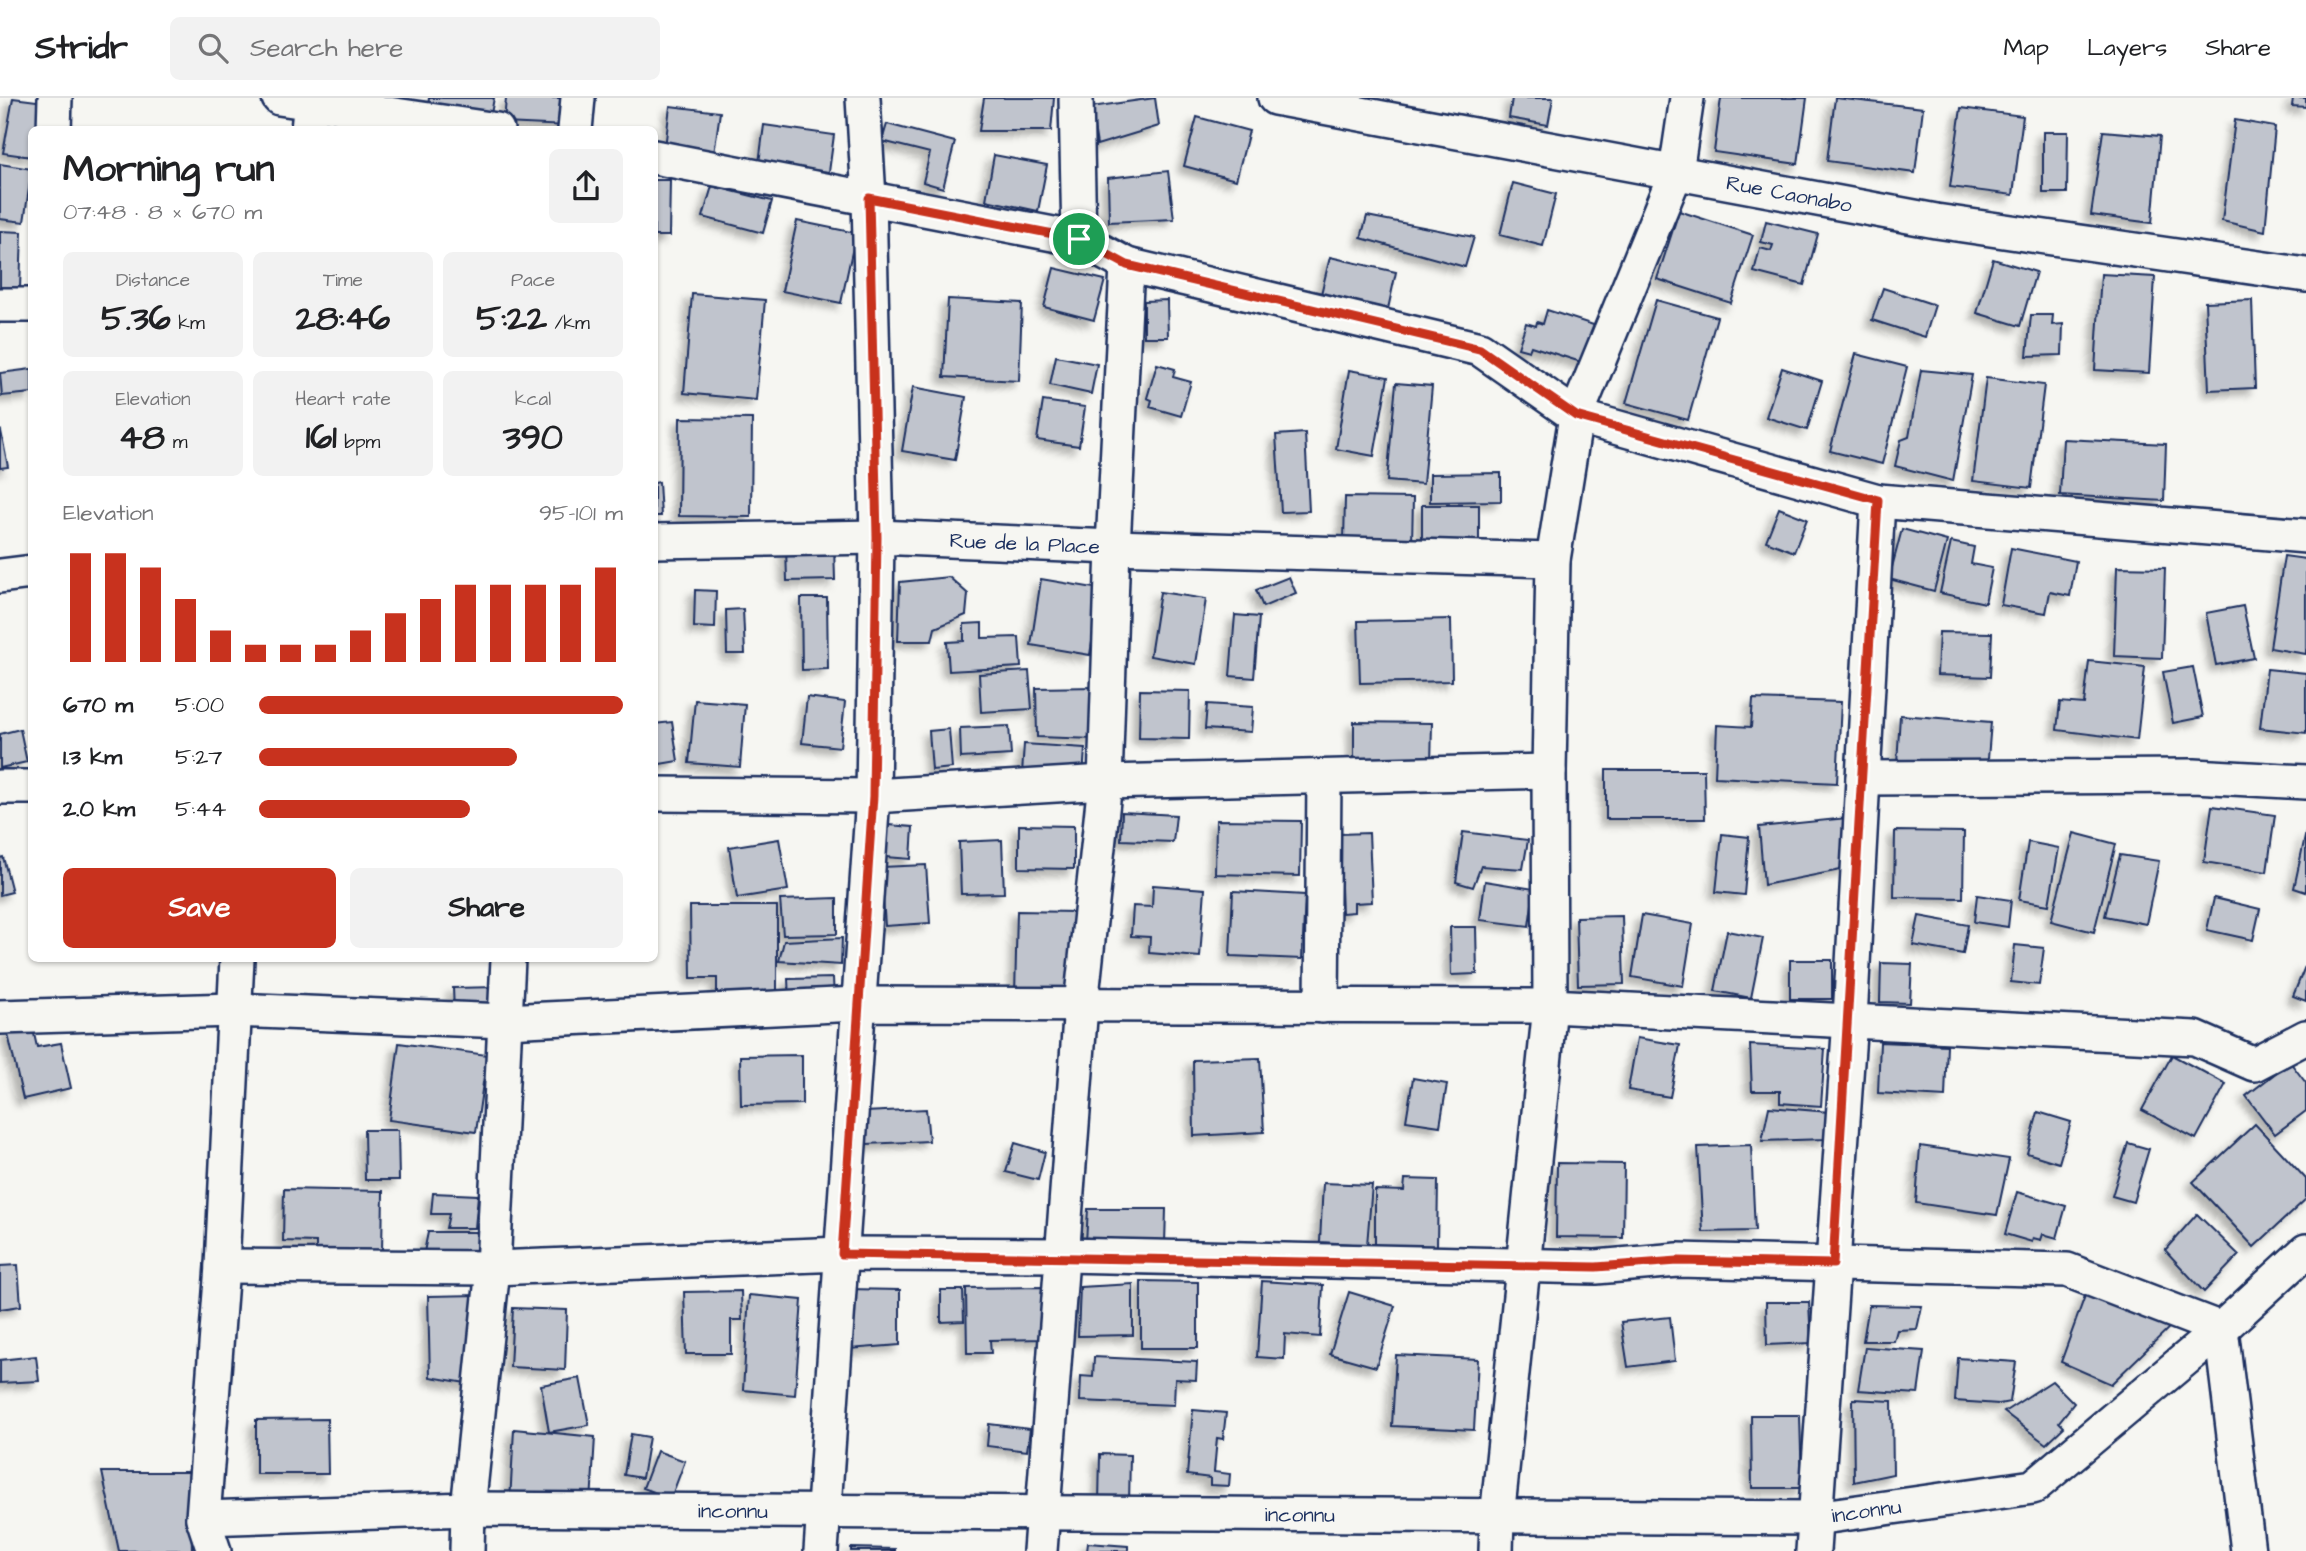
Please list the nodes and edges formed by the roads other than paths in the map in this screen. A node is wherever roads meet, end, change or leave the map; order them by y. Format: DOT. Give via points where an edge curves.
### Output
graph roads {
  1 [pos="55,98"];
  2 [pos="578,98"];
  3 [pos="863,98"];
  4 [pos="1076,98"];
  5 [pos="1275,98"];
  6 [pos="1687,98"];
  7 [pos="299,109"];
  8 [pos="54,126"];
  9 [pos="459,126"];
  10 [pos="575,126"];
  11 [pos="658,158"];
  12 [pos="1676,172"];
  13 [pos="869,198"];
  14 [pos="1079,239"];
  15 [pos="1127,265"];
  16 [pos="2306,275"];
  17 [pos="0,305"];
  18 [pos="28,305"];
  19 [pos="1576,416"];
  20 [pos="1878,500"];
  21 [pos="2306,536"];
  22 [pos="877,537"];
  23 [pos="658,541"];
  24 [pos="1112,547"];
  25 [pos="1553,560"];
  26 [pos="28,572"];
  27 [pos="0,576"];
  28 [pos="1549,771"];
  29 [pos="1324,776"];
  30 [pos="1863,778"];
  31 [pos="1105,782"];
  32 [pos="2306,782"];
  33 [pos="0,787"];
  34 [pos="28,787"];
  35 [pos="658,794"];
  36 [pos="873,796"];
  37 [pos="237,962"];
  38 [pos="508,962"];
  39 [pos="857,1004"];
  40 [pos="1081,1005"];
  41 [pos="1322,1006"];
  42 [pos="1550,1006"];
  43 [pos="233,1010"];
  44 [pos="0,1017"];
  45 [pos="1850,1019"];
  46 [pos="505,1021"];
  47 [pos="2306,1037"];
  48 [pos="2306,1251"];
  49 [pos="842,1254"];
  50 [pos="1065,1255"];
  51 [pos="1833,1264"];
  52 [pos="222,1266"];
  53 [pos="1523,1266"];
  54 [pos="494,1268"];
  55 [pos="2221,1329"];
  56 [pos="468,1508"];
  57 [pos="823,1513"];
  58 [pos="1044,1514"];
  59 [pos="203,1518"];
  60 [pos="1497,1518"];
  61 [pos="1815,1518"];
  62 [pos="214,1551"];
  63 [pos="467,1551"];
  64 [pos="821,1551"];
  65 [pos="1040,1551"];
  66 [pos="1496,1551"];
  67 [pos="1813,1551"];
  68 [pos="2248,1551"];
  1 -- 8 [label="street"];
  2 -- 10 [label="street"];
  3 -- 13 [label="street"];
  4 -- 14 [label="street"];
  5 -- 12 [label="street, Rue Caonabo"];
  6 -- 12 [label="street"];
  7 -- 9 [label="street"];
  11 -- 13 [label="street"];
  12 -- 16 [label="street, Rue Caonabo" via="1936,221"];
  12 -- 19 [label="street"];
  13 -- 14 [label="street"];
  13 -- 22 [label="street"];
  14 -- 15 [label="street"];
  15 -- 19 [label="street" via="1480,349"];
  15 -- 24 [label="street, Rue de la Place"];
  17 -- 18 [label="street"];
  19 -- 20 [label="street"];
  19 -- 25 [label="street"];
  20 -- 21 [label="street"];
  20 -- 30 [label="street"];
  22 -- 23 [label="street, Rue de la Place"];
  22 -- 24 [label="street, Rue de la Place"];
  22 -- 36 [label="street"];
  24 -- 25 [label="street"];
  24 -- 31 [label="street"];
  25 -- 28 [label="street"];
  26 -- 27 [label="street"];
  28 -- 29 [label="street"];
  28 -- 42 [label="street"];
  29 -- 31 [label="street"];
  29 -- 41 [label="street"];
  30 -- 32 [label="street" via="2194,776"];
  30 -- 45 [label="street"];
  31 -- 36 [label="street"];
  31 -- 40 [label="street"];
  33 -- 34 [label="street"];
  35 -- 36 [label="street"];
  36 -- 39 [label="street"];
  37 -- 43 [label="street"];
  38 -- 46 [label="street"];
  39 -- 40 [label="street"];
  39 -- 46 [label="street"];
  39 -- 49 [label="street"];
  40 -- 41 [label="street"];
  40 -- 50 [label="street"];
  41 -- 42 [label="street"];
  42 -- 45 [label="street"];
  42 -- 53 [label="street"];
  43 -- 44 [label="street"];
  43 -- 46 [label="street"];
  43 -- 52 [label="street"];
  45 -- 47 [label="street" via="2195,1038 2254,1064"];
  45 -- 51 [label="street"];
  46 -- 54 [label="street"];
  48 -- 55 [label="street, inconnu"];
  49 -- 50 [label="street"];
  49 -- 54 [label="street"];
  49 -- 57 [label="street"];
  50 -- 53 [label="street"];
  50 -- 58 [label="street"];
  51 -- 53 [label="street" via="1678,1261"];
  51 -- 55 [label="street" via="2067,1269"];
  51 -- 61 [label="street"];
  52 -- 54 [label="street"];
  52 -- 59 [label="street"];
  53 -- 60 [label="street"];
  54 -- 56 [label="street"];
  55 -- 61 [label="street, inconnu" via="2033,1487"];
  55 -- 68 [label="street"];
  56 -- 57 [label="street, inconnu"];
  56 -- 59 [label="street, inconnu"];
  56 -- 63 [label="street"];
  57 -- 58 [label="street, inconnu"];
  57 -- 64 [label="street"];
  58 -- 60 [label="street, inconnu"];
  58 -- 65 [label="street"];
  59 -- 62 [label="street"];
  60 -- 61 [label="street, inconnu"];
  60 -- 66 [label="street"];
  61 -- 67 [label="street"];
}
